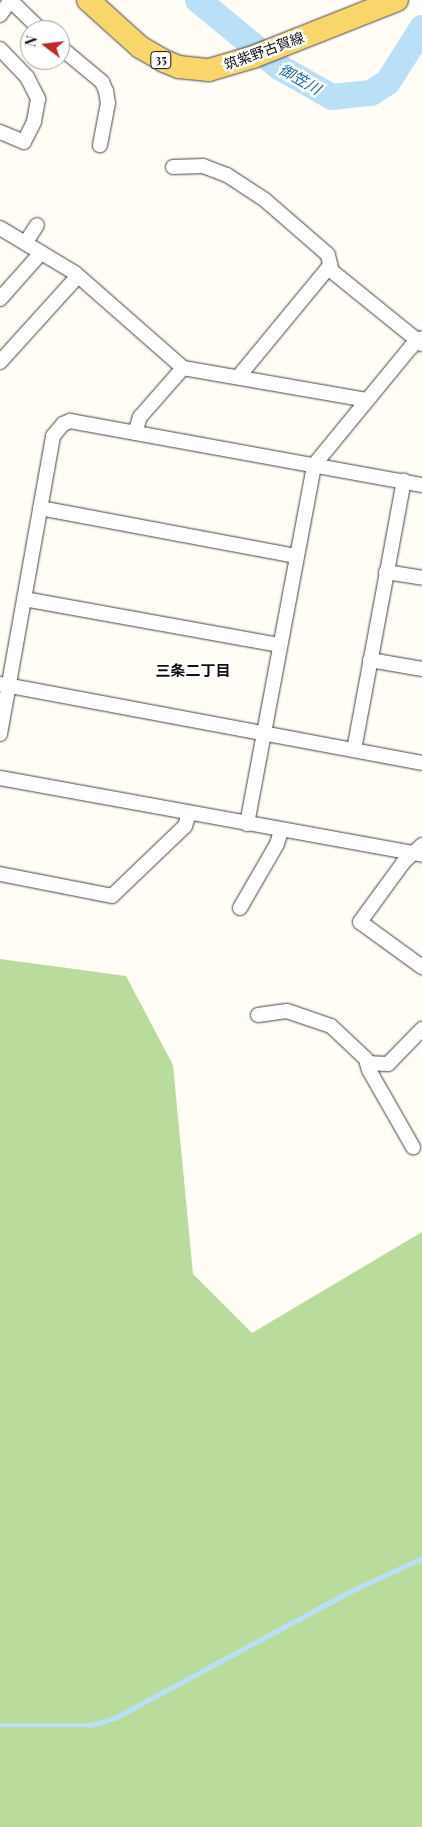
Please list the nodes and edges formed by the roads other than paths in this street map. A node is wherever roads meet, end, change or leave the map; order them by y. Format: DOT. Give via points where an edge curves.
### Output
graph roads {
  1 [pos="10,0"];
  2 [pos="88,0"];
  3 [pos="396,0"];
  4 [pos="0,15"];
  5 [pos="31,20"];
  6 [pos="0,49"];
  7 [pos="70,55"];
  8 [pos="0,132"];
  9 [pos="100,145"];
  10 [pos="173,167"];
  11 [pos="37,226"];
  12 [pos="0,228"];
  13 [pos="26,242"];
  14 [pos="41,253"];
  15 [pos="331,268"];
  16 [pos="78,276"];
  17 [pos="0,299"];
  18 [pos="421,341"];
  19 [pos="0,362"];
  20 [pos="183,368"];
  21 [pos="239,376"];
  22 [pos="366,400"];
  23 [pos="135,432"];
  24 [pos="314,465"];
  25 [pos="404,481"];
  26 [pos="422,484"];
  27 [pos="40,508"];
  28 [pos="297,556"];
  29 [pos="386,572"];
  30 [pos="422,578"];
  31 [pos="24,599"];
  32 [pos="280,645"];
  33 [pos="370,660"];
  34 [pos="422,669"];
  35 [pos="5,685"];
  36 [pos="264,733"];
  37 [pos="0,734"];
  38 [pos="354,750"];
  39 [pos="422,763"];
  40 [pos="0,778"];
  41 [pos="189,814"];
  42 [pos="246,824"];
  43 [pos="281,830"];
  44 [pos="419,851"];
  45 [pos="0,874"];
  46 [pos="240,908"];
  47 [pos="422,967"];
  48 [pos="258,1015"];
  49 [pos="422,1030"];
  50 [pos="367,1063"];
  51 [pos="413,1147"];
  1 -- 4 [label="street"];
  1 -- 5 [label="street"];
  2 -- 3 [label="main road, 筑紫野古賀線 / 35" via="140,48 171,64 209,70 263,53"];
  6 -- 8 [label="street" via="27,77 38,99 34,122 24,142"];
  7 -- 9 [label="street" via="102,82 106,90 108,103"];
  10 -- 15 [label="street" via="203,166 227,175 265,200 328,255"];
  11 -- 13 [label="street"];
  12 -- 13 [label="street"];
  13 -- 14 [label="street"];
  14 -- 16 [label="street"];
  14 -- 17 [label="street"];
  15 -- 18 [label="street"];
  15 -- 21 [label="street" via="324,270"];
  16 -- 19 [label="street"];
  16 -- 20 [label="street"];
  18 -- 22 [label="street"];
  20 -- 21 [label="street"];
  20 -- 23 [label="street" via="140,417"];
  21 -- 22 [label="street"];
  22 -- 24 [label="street"];
  23 -- 24 [label="street"];
  23 -- 27 [label="street" via="70,421 59,427 53,436"];
  24 -- 25 [label="street"];
  24 -- 28 [label="street"];
  25 -- 26 [label="street"];
  25 -- 29 [label="street"];
  27 -- 28 [label="street"];
  27 -- 31 [label="street"];
  28 -- 32 [label="street"];
  29 -- 30 [label="street"];
  29 -- 33 [label="street"];
  31 -- 32 [label="street"];
  31 -- 35 [label="street"];
  32 -- 36 [label="street"];
  33 -- 34 [label="street"];
  33 -- 38 [label="street"];
  35 -- 36 [label="street"];
  35 -- 37 [label="street"];
  36 -- 38 [label="street"];
  36 -- 42 [label="street"];
  38 -- 39 [label="street"];
  40 -- 41 [label="street"];
  41 -- 42 [label="street"];
  41 -- 45 [label="street" via="186,826 112,896"];
  42 -- 43 [label="street"];
  43 -- 44 [label="street"];
  43 -- 46 [label="street" via="277,844"];
  44 -- 47 [label="street" via="360,922"];
  48 -- 50 [label="street" via="287,1011 331,1026"];
  49 -- 50 [label="street" via="388,1064"];
  50 -- 51 [label="street"];
}
